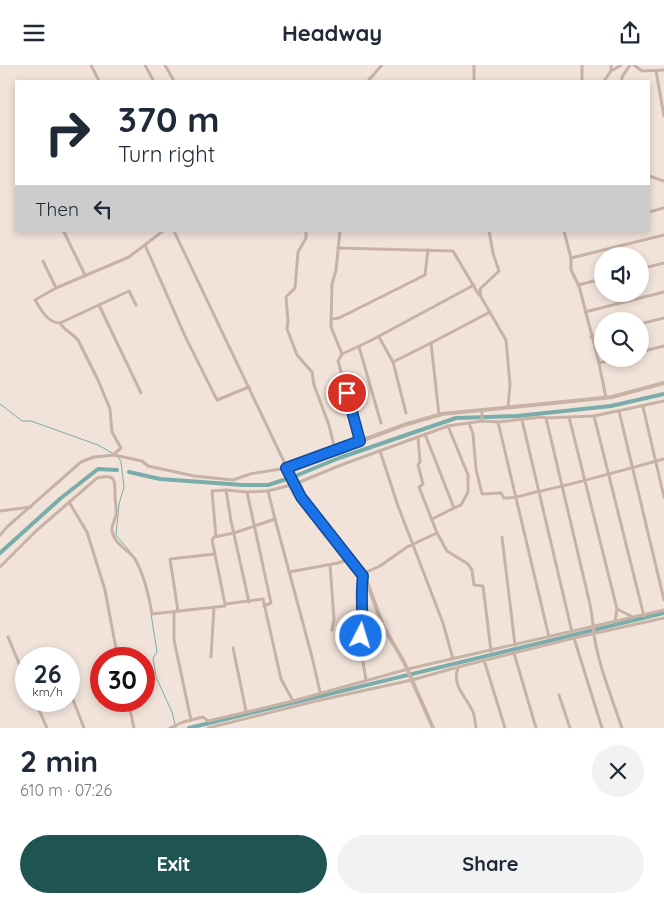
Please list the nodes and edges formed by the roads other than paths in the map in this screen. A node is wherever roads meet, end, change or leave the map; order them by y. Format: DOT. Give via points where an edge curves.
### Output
graph roads {
  1 [pos="91,65"];
  2 [pos="145,65"];
  3 [pos="165,65"];
  4 [pos="382,65"];
  5 [pos="474,65"];
  6 [pos="582,65"];
  7 [pos="611,65"];
  8 [pos="621,65"];
  9 [pos="630,65"];
  10 [pos="634,65"];
  11 [pos="664,70"];
  12 [pos="611,71"];
  13 [pos="656,71"];
  14 [pos="98,80"];
  15 [pos="153,80"];
  16 [pos="173,80"];
  17 [pos="369,80"];
  18 [pos="474,80"];
  19 [pos="582,80"];
  20 [pos="605,80"];
  21 [pos="622,80"];
  22 [pos="662,102"];
  23 [pos="664,116"];
  24 [pos="650,176"];
  25 [pos="664,181"];
  26 [pos="664,208"];
  27 [pos="650,212"];
  28 [pos="64,232"];
  29 [pos="162,232"];
  30 [pos="174,232"];
  31 [pos="306,232"];
  32 [pos="340,232"];
  33 [pos="489,232"];
  34 [pos="565,232"];
  35 [pos="664,235"];
  36 [pos="145,245"];
  37 [pos="338,248"];
  38 [pos="428,250"];
  39 [pos="571,259"];
  40 [pos="43,261"];
  41 [pos="664,263"];
  42 [pos="649,267"];
  43 [pos="85,275"];
  44 [pos="594,281"];
  45 [pos="474,285"];
  46 [pos="578,285"];
  47 [pos="56,288"];
  48 [pos="664,292"];
  49 [pos="481,297"];
  50 [pos="99,305"];
  51 [pos="136,305"];
  52 [pos="490,312"];
  53 [pos="585,312"];
  54 [pos="664,318"];
  55 [pos="331,319"];
  56 [pos="649,322"];
  57 [pos="60,323"];
  58 [pos="594,336"];
  59 [pos="379,337"];
  60 [pos="591,337"];
  61 [pos="432,343"];
  62 [pos="664,346"];
  63 [pos="359,347"];
  64 [pos="594,347"];
  65 [pos="649,350"];
  66 [pos="342,354"];
  67 [pos="393,362"];
  68 [pos="600,367"];
  69 [pos="664,383"];
  70 [pos="249,387"];
  71 [pos="141,393"];
  72 [pos="606,398"];
  73 [pos="664,401"];
  74 [pos="508,407"];
  75 [pos="643,407"];
  76 [pos="482,409"];
  77 [pos="620,411"];
  78 [pos="406,413"];
  79 [pos="439,415"];
  80 [pos="594,416"];
  81 [pos="569,417"];
  82 [pos="546,418"];
  83 [pos="522,420"];
  84 [pos="482,421"];
  85 [pos="498,422"];
  86 [pos="382,423"];
  87 [pos="469,423"];
  88 [pos="448,426"];
  89 [pos="425,434"];
  90 [pos="418,437"];
  91 [pos="360,441"];
  92 [pos="335,450"];
  93 [pos="380,451"];
  94 [pos="114,455"];
  95 [pos="664,459"];
  96 [pos="655,461"];
  97 [pos="632,467"];
  98 [pos="287,470"];
  99 [pos="609,473"];
  100 [pos="585,480"];
  101 [pos="294,484"];
  102 [pos="562,487"];
  103 [pos="226,490"];
  104 [pos="268,491"];
  105 [pos="538,491"];
  106 [pos="247,492"];
  107 [pos="664,497"];
  108 [pos="516,498"];
  109 [pos="69,502"];
  110 [pos="32,507"];
  111 [pos="454,508"];
  112 [pos="0,511"];
  113 [pos="275,519"];
  114 [pos="432,519"];
  115 [pos="254,525"];
  116 [pos="234,533"];
  117 [pos="437,533"];
  118 [pos="0,535"];
  119 [pos="216,537"];
  120 [pos="502,537"];
  121 [pos="413,545"];
  122 [pos="215,554"];
  123 [pos="349,559"];
  124 [pos="330,565"];
  125 [pos="0,567"];
  126 [pos="289,572"];
  127 [pos="362,575"];
  128 [pos="664,600"];
  129 [pos="248,602"];
  130 [pos="225,604"];
  131 [pos="264,606"];
  132 [pos="214,607"];
  133 [pos="618,609"];
  134 [pos="664,610"];
  135 [pos="176,612"];
  136 [pos="644,616"];
  137 [pos="632,617"];
  138 [pos="664,617"];
  139 [pos="615,621"];
  140 [pos="594,626"];
  141 [pos="332,631"];
  142 [pos="572,632"];
  143 [pos="594,633"];
  144 [pos="8,637"];
  145 [pos="549,637"];
  146 [pos="574,638"];
  147 [pos="515,645"];
  148 [pos="116,647"];
  149 [pos="233,648"];
  150 [pos="491,651"];
  151 [pos="514,653"];
  152 [pos="15,654"];
  153 [pos="211,657"];
  154 [pos="453,659"];
  155 [pos="484,660"];
  156 [pos="458,667"];
  157 [pos="408,670"];
  158 [pos="412,679"];
  159 [pos="366,680"];
  160 [pos="320,692"];
  161 [pos="559,695"];
  162 [pos="293,701"];
  163 [pos="246,711"];
  164 [pos="40,712"];
  165 [pos="78,712"];
  166 [pos="130,712"];
  167 [pos="191,720"];
  168 [pos="47,728"];
  169 [pos="84,728"];
  170 [pos="134,728"];
  171 [pos="170,728"];
  172 [pos="208,728"];
  173 [pos="434,728"];
  174 [pos="476,728"];
  175 [pos="505,728"];
  176 [pos="536,728"];
  177 [pos="570,728"];
  178 [pos="602,728"];
  179 [pos="622,728"];
  1 -- 14 [label="street"];
  2 -- 15 [label="street"];
  3 -- 16 [label="street"];
  4 -- 17 [label="street"];
  5 -- 18 [label="street"];
  6 -- 19 [label="street"];
  7 -- 12 [label="street"];
  8 -- 12 [label="street"];
  9 -- 21 [label="street"];
  10 -- 13 [label="street" via="642,71"];
  11 -- 13 [label="street"];
  12 -- 20 [label="street"];
  13 -- 22 [label="street"];
  22 -- 23 [label="street"];
  24 -- 25 [label="street"];
  26 -- 27 [label="street"];
  28 -- 43 [label="street"];
  29 -- 36 [label="street"];
  30 -- 70 [label="street"];
  31 -- 92 [label="street" via="306,239 298,252 295,288 286,297 286,329 297,355 312,372"];
  32 -- 37 [label="street"];
  33 -- 49 [label="street" via="499,271 480,289"];
  34 -- 39 [label="street"];
  35 -- 39 [label="street"];
  36 -- 43 [label="street" via="129,257"];
  36 -- 70 [label="street" via="217,400"];
  37 -- 38 [label="street"];
  37 -- 55 [label="street"];
  38 -- 45 [label="street" via="453,251"];
  38 -- 55 [label="street" via="425,275 346,315"];
  39 -- 46 [label="street" via="571,270"];
  40 -- 47 [label="street"];
  41 -- 42 [label="street"];
  43 -- 47 [label="street"];
  44 -- 46 [label="street"];
  45 -- 49 [label="street"];
  45 -- 59 [label="street"];
  46 -- 53 [label="street"];
  47 -- 57 [label="street" via="34,299 45,315"];
  48 -- 53 [label="street"];
  49 -- 52 [label="street"];
  50 -- 51 [label="street" via="129,291"];
  50 -- 57 [label="street"];
  50 -- 71 [label="street"];
  52 -- 61 [label="street"];
  52 -- 74 [label="street" via="506,340 510,384"];
  53 -- 60 [label="street"];
  54 -- 56 [label="street"];
  55 -- 66 [label="street"];
  57 -- 94 [label="street" via="78,340 110,409 112,432 121,448"];
  58 -- 60 [label="street"];
  59 -- 63 [label="street"];
  59 -- 67 [label="street"];
  60 -- 64 [label="street"];
  61 -- 67 [label="street"];
  61 -- 79 [label="street"];
  62 -- 65 [label="street"];
  63 -- 66 [label="street"];
  63 -- 86 [label="street"];
  66 -- 91 [label="street" via="338,361"];
  67 -- 78 [label="street"];
  68 -- 72 [label="street"];
  69 -- 72 [label="street"];
  70 -- 98 [label="street"];
  72 -- 74 [label="street"];
  73 -- 75 [label="street"];
  74 -- 76 [label="street"];
  75 -- 77 [label="street"];
  75 -- 96 [label="street"];
  76 -- 79 [label="street"];
  76 -- 84 [label="street"];
  77 -- 80 [label="street"];
  77 -- 97 [label="street"];
  79 -- 91 [label="street"];
  80 -- 81 [label="street"];
  80 -- 99 [label="street"];
  81 -- 82 [label="street"];
  81 -- 100 [label="street"];
  82 -- 83 [label="street"];
  82 -- 102 [label="street"];
  83 -- 85 [label="street"];
  83 -- 105 [label="street"];
  84 -- 85 [label="street"];
  84 -- 87 [label="street"];
  85 -- 108 [label="street"];
  87 -- 88 [label="street"];
  87 -- 108 [label="street" via="482,494 501,493 504,499"];
  88 -- 89 [label="street"];
  88 -- 111 [label="street" via="468,475 468,492 461,505"];
  89 -- 90 [label="street"];
  89 -- 111 [label="street"];
  90 -- 93 [label="street"];
  90 -- 114 [label="street" via="418,465 423,484 419,487"];
  91 -- 92 [label="street"];
  92 -- 98 [label="street"];
  93 -- 101 [label="street"];
  93 -- 121 [label="street"];
  94 -- 98 [label="street" via="142,461 148,466 233,480 250,474"];
  94 -- 110 [label="street" via="82,462"];
  95 -- 96 [label="street"];
  96 -- 97 [label="street"];
  96 -- 107 [label="street"];
  97 -- 99 [label="street"];
  97 -- 128 [label="street"];
  98 -- 101 [label="street"];
  99 -- 100 [label="street"];
  99 -- 136 [label="street"];
  100 -- 102 [label="street"];
  100 -- 133 [label="street"];
  101 -- 104 [label="street"];
  101 -- 123 [label="street"];
  102 -- 105 [label="street"];
  102 -- 140 [label="street"];
  103 -- 106 [label="street"];
  103 -- 116 [label="street"];
  103 -- 119 [label="street" via="212,491"];
  104 -- 106 [label="street"];
  104 -- 113 [label="street"];
  105 -- 108 [label="street"];
  105 -- 142 [label="street"];
  106 -- 115 [label="street"];
  108 -- 145 [label="street"];
  109 -- 125 [label="street"];
  109 -- 135 [label="street" via="97,478 114,478 116,515 112,530 117,543 136,561 152,614"];
  109 -- 148 [label="street" via="90,540 105,590"];
  110 -- 112 [label="street"];
  110 -- 118 [label="street"];
  111 -- 114 [label="street"];
  113 -- 115 [label="street"];
  113 -- 126 [label="street"];
  114 -- 117 [label="street"];
  115 -- 116 [label="street"];
  115 -- 131 [label="street" via="271,603"];
  116 -- 119 [label="street"];
  116 -- 129 [label="street"];
  117 -- 121 [label="street"];
  117 -- 150 [label="street" via="447,551 468,564 474,585 482,586"];
  119 -- 122 [label="street" via="212,540"];
  120 -- 147 [label="street"];
  121 -- 127 [label="street"];
  121 -- 154 [label="street"];
  122 -- 130 [label="street"];
  122 -- 135 [label="street" via="170,559"];
  123 -- 124 [label="street"];
  123 -- 127 [label="street"];
  124 -- 126 [label="street"];
  124 -- 141 [label="street"];
  126 -- 160 [label="street"];
  127 -- 157 [label="street" via="383,626"];
  127 -- 159 [label="street" via="364,620 360,645"];
  129 -- 130 [label="street"];
  129 -- 131 [label="street" via="263,599"];
  130 -- 132 [label="street"];
  131 -- 162 [label="street" via="281,679"];
  132 -- 135 [label="street"];
  132 -- 153 [label="street"];
  133 -- 137 [label="street"];
  133 -- 139 [label="street"];
  134 -- 136 [label="street"];
  135 -- 167 [label="street" via="174,640"];
  136 -- 137 [label="street"];
  137 -- 139 [label="street"];
  138 -- 143 [label="street"];
  139 -- 140 [label="street"];
  140 -- 142 [label="street"];
  140 -- 143 [label="street"];
  142 -- 145 [label="street"];
  143 -- 146 [label="street"];
  143 -- 179 [label="street"];
  144 -- 152 [label="street"];
  145 -- 147 [label="street"];
  146 -- 151 [label="street"];
  146 -- 178 [label="street"];
  147 -- 150 [label="street"];
  149 -- 163 [label="street"];
  150 -- 154 [label="street"];
  151 -- 155 [label="street"];
  151 -- 176 [label="street"];
  154 -- 157 [label="street"];
  155 -- 156 [label="street"];
  155 -- 175 [label="street"];
  156 -- 158 [label="street"];
  156 -- 174 [label="street" via="458,685 474,714"];
  157 -- 158 [label="street"];
  157 -- 159 [label="street"];
  158 -- 172 [label="street"];
  158 -- 173 [label="street"];
  159 -- 160 [label="street"];
  160 -- 162 [label="street"];
  161 -- 177 [label="street"];
  162 -- 163 [label="street"];
  163 -- 167 [label="street" via="208,721 203,717"];
  164 -- 168 [label="street"];
  165 -- 169 [label="street"];
  166 -- 170 [label="street"];
  167 -- 171 [label="street"];
}
